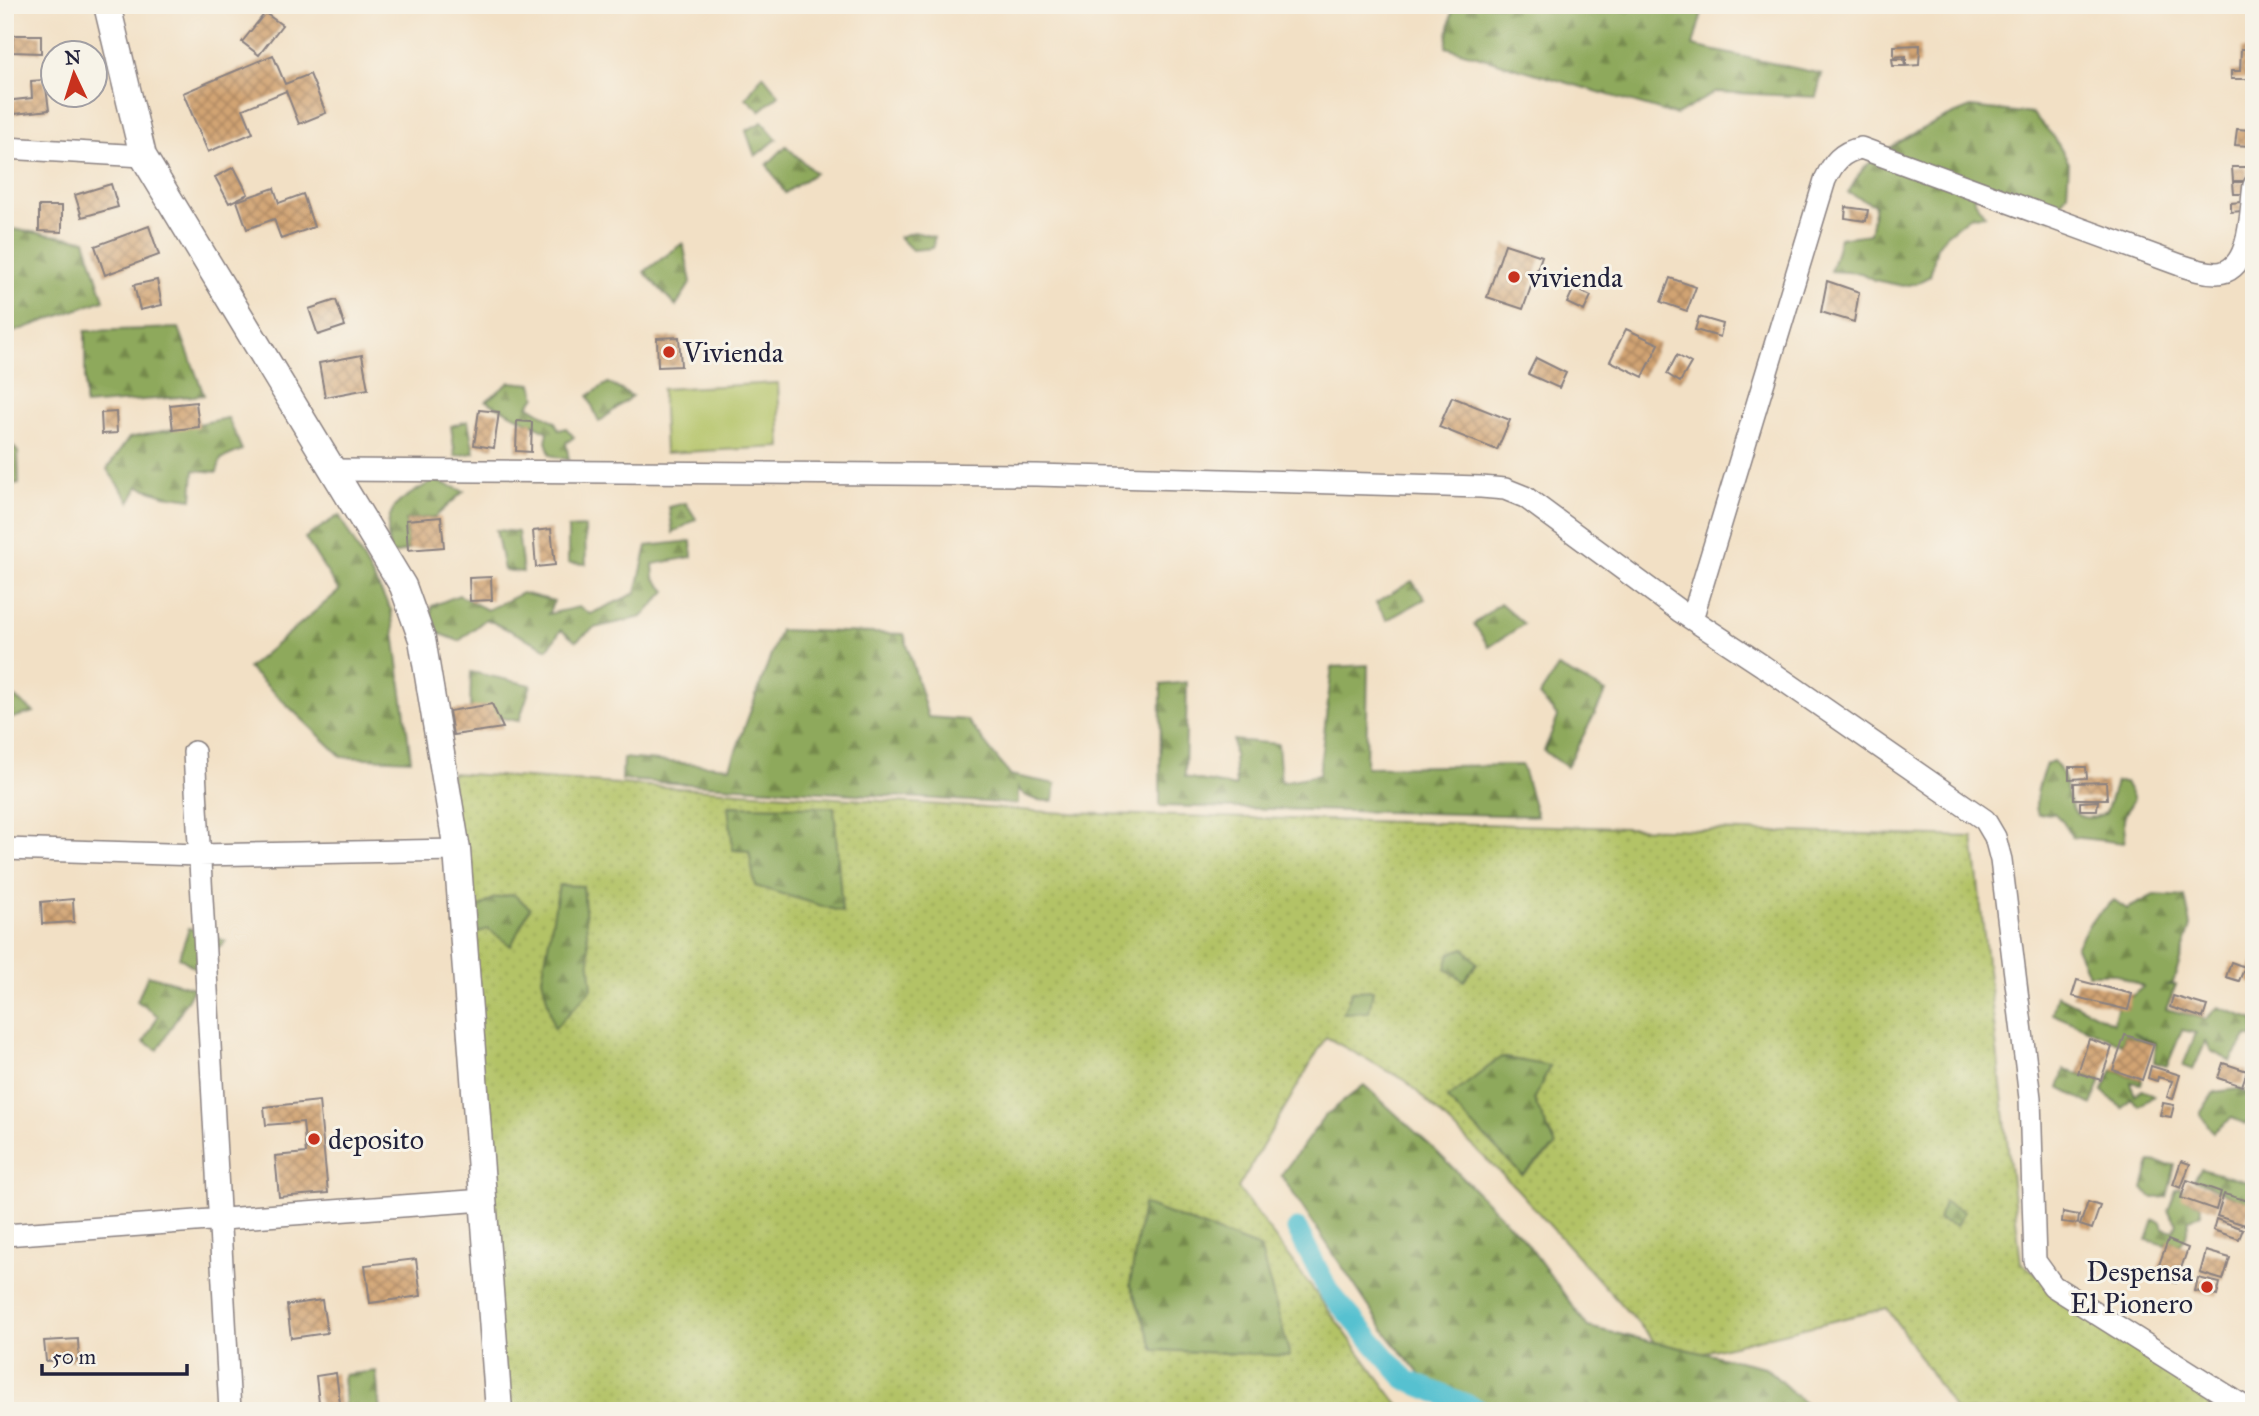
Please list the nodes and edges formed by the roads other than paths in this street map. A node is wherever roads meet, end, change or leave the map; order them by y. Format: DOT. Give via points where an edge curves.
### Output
graph roads {
  1 [pos="107,5"];
  2 [pos="5,148"];
  3 [pos="144,156"];
  4 [pos="2254,185"];
  5 [pos="333,470"];
  6 [pos="1692,619"];
  7 [pos="194,752"];
  8 [pos="5,849"];
  9 [pos="457,850"];
  10 [pos="199,855"];
  11 [pos="484,1200"];
  12 [pos="218,1220"];
  13 [pos="5,1234"];
  14 [pos="230,1411"];
  15 [pos="499,1411"];
  16 [pos="2251,1411"];
  1 -- 3 [label="street"];
  2 -- 3 [label="street"];
  3 -- 5 [label="street"];
  4 -- 6 [label="street" via="2245,251 2236,264 2220,273 2180,265 1861,148 1847,150 1825,180"];
  5 -- 6 [label="street" via="1037,475 1482,486 1525,497"];
  5 -- 9 [label="street" via="403,586 422,639"];
  6 -- 16 [label="street" via="1985,820 1996,837 2001,860 2030,1098 2035,1261 2053,1286"];
  7 -- 10 [label="street"];
  8 -- 10 [label="street"];
  9 -- 10 [label="street"];
  9 -- 11 [label="street"];
  10 -- 12 [label="street"];
  11 -- 12 [label="street"];
  11 -- 15 [label="street"];
  12 -- 13 [label="street"];
  12 -- 14 [label="street"];
}
